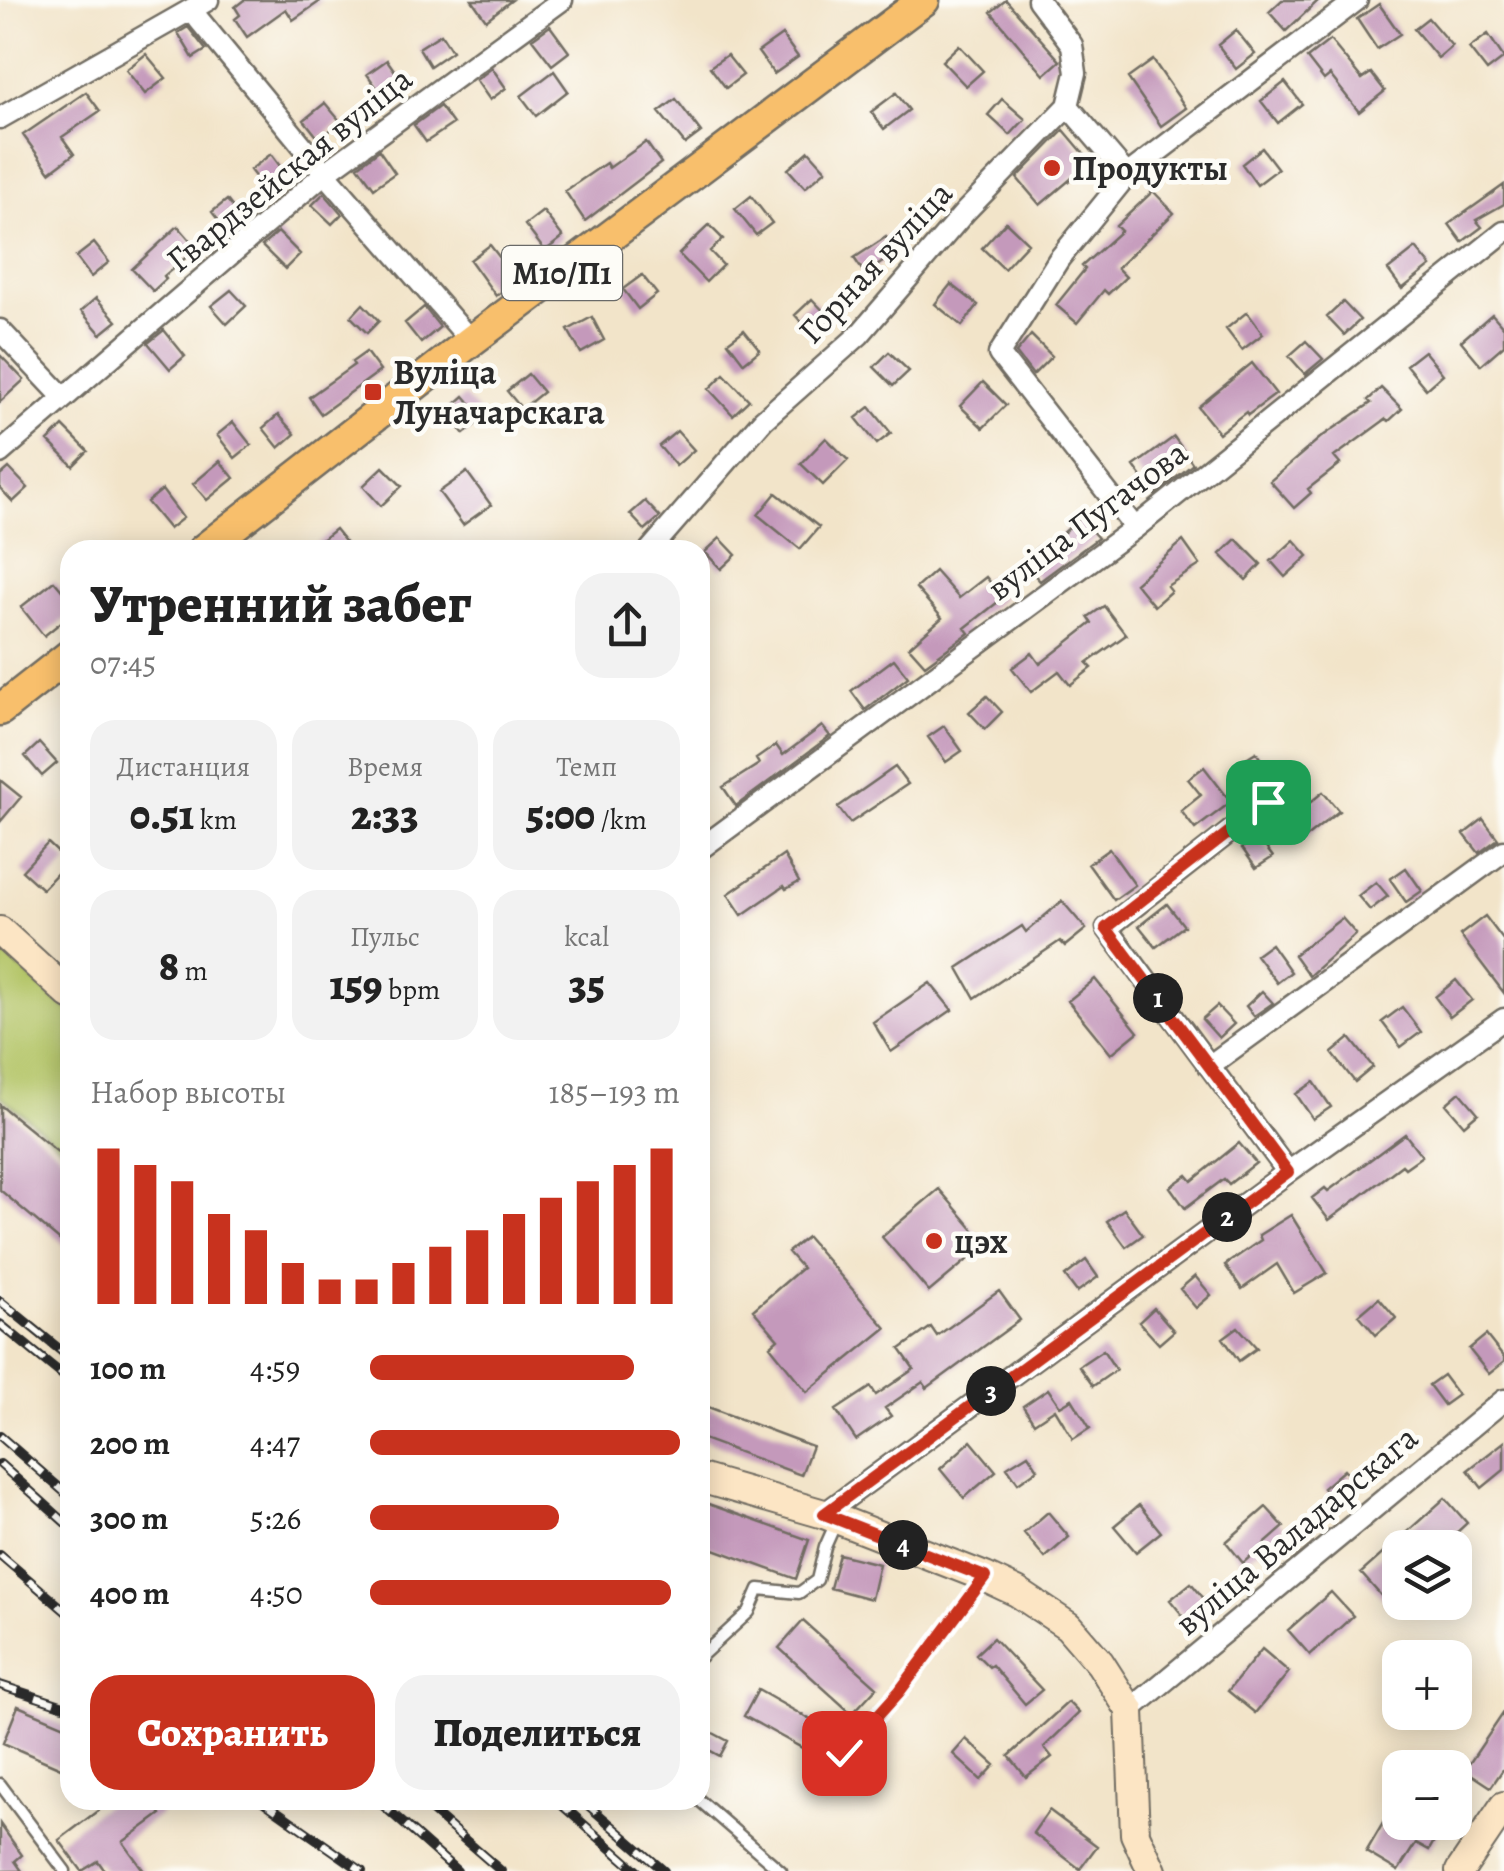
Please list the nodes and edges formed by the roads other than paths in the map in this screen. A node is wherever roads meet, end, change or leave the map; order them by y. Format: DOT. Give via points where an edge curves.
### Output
graph roads {
  1 [pos="562,0"];
  2 [pos="924,0"];
  3 [pos="1038,0"];
  4 [pos="1356,0"];
  5 [pos="199,5"];
  6 [pos="1068,106"];
  7 [pos="0,118"];
  8 [pos="326,173"];
  9 [pos="1128,176"];
  10 [pos="1504,232"];
  11 [pos="0,330"];
  12 [pos="471,341"];
  13 [pos="64,398"];
  14 [pos="0,453"];
  15 [pos="1135,528"];
  16 [pos="216,540"];
  17 [pos="659,540"];
  18 [pos="60,663"];
  19 [pos="0,710"];
  20 [pos="1268,802"];
  21 [pos="710,842"];
  22 [pos="1504,851"];
  23 [pos="0,931"];
  24 [pos="60,986"];
  25 [pos="1504,1019"];
  26 [pos="1208,1066"];
  27 [pos="1288,1172"];
  28 [pos="1504,1400"];
  29 [pos="710,1481"];
  30 [pos="831,1517"];
  31 [pos="985,1577"];
  32 [pos="710,1648"];
  33 [pos="1130,1710"];
  34 [pos="823,1750"];
  35 [pos="0,1784"];
  36 [pos="1504,1806"];
  37 [pos="710,1810"];
  38 [pos="65,1871"];
  39 [pos="781,1871"];
  40 [pos="1152,1871"];
  41 [pos="1460,1871"];
  1 -- 8 [label="street, Гвардзейская вуліца"];
  2 -- 12 [label="main road, М10/П1"];
  3 -- 6 [label="street" via="1072,45 1076,74"];
  4 -- 9 [label="street"];
  5 -- 7 [label="street"];
  5 -- 8 [label="street"];
  6 -- 9 [label="street"];
  6 -- 17 [label="street, Горная вуліца" via="860,335 763,420"];
  8 -- 12 [label="street"];
  8 -- 13 [label="street, Гвардзейская вуліца"];
  9 -- 15 [label="street" via="1059,258 999,354"];
  10 -- 15 [label="street, вуліца Пугачова"];
  11 -- 13 [label="street"];
  12 -- 16 [label="main road, М10/П1"];
  13 -- 14 [label="street, Гвардзейская вуліца"];
  15 -- 21 [label="street, вуліца Пугачова"];
  18 -- 19 [label="main road"];
  20 -- 26 [label="street" via="1106,928"];
  22 -- 26 [label="street"];
  23 -- 24 [label="street"];
  25 -- 27 [label="street"];
  26 -- 27 [label="street"];
  27 -- 30 [label="street"];
  28 -- 33 [label="street, вуліца Валадарскага"];
  29 -- 30 [label="street"];
  30 -- 31 [label="street"];
  30 -- 32 [label="lane" via="817,1580 800,1593 759,1589 749,1612"];
  31 -- 33 [label="street" via="1068,1626"];
  31 -- 34 [label="lane" via="844,1753"];
  33 -- 40 [label="street" via="1136,1834"];
  35 -- 38 [label="lane"];
  36 -- 41 [label="street"];
  37 -- 39 [label="lane"];
}
